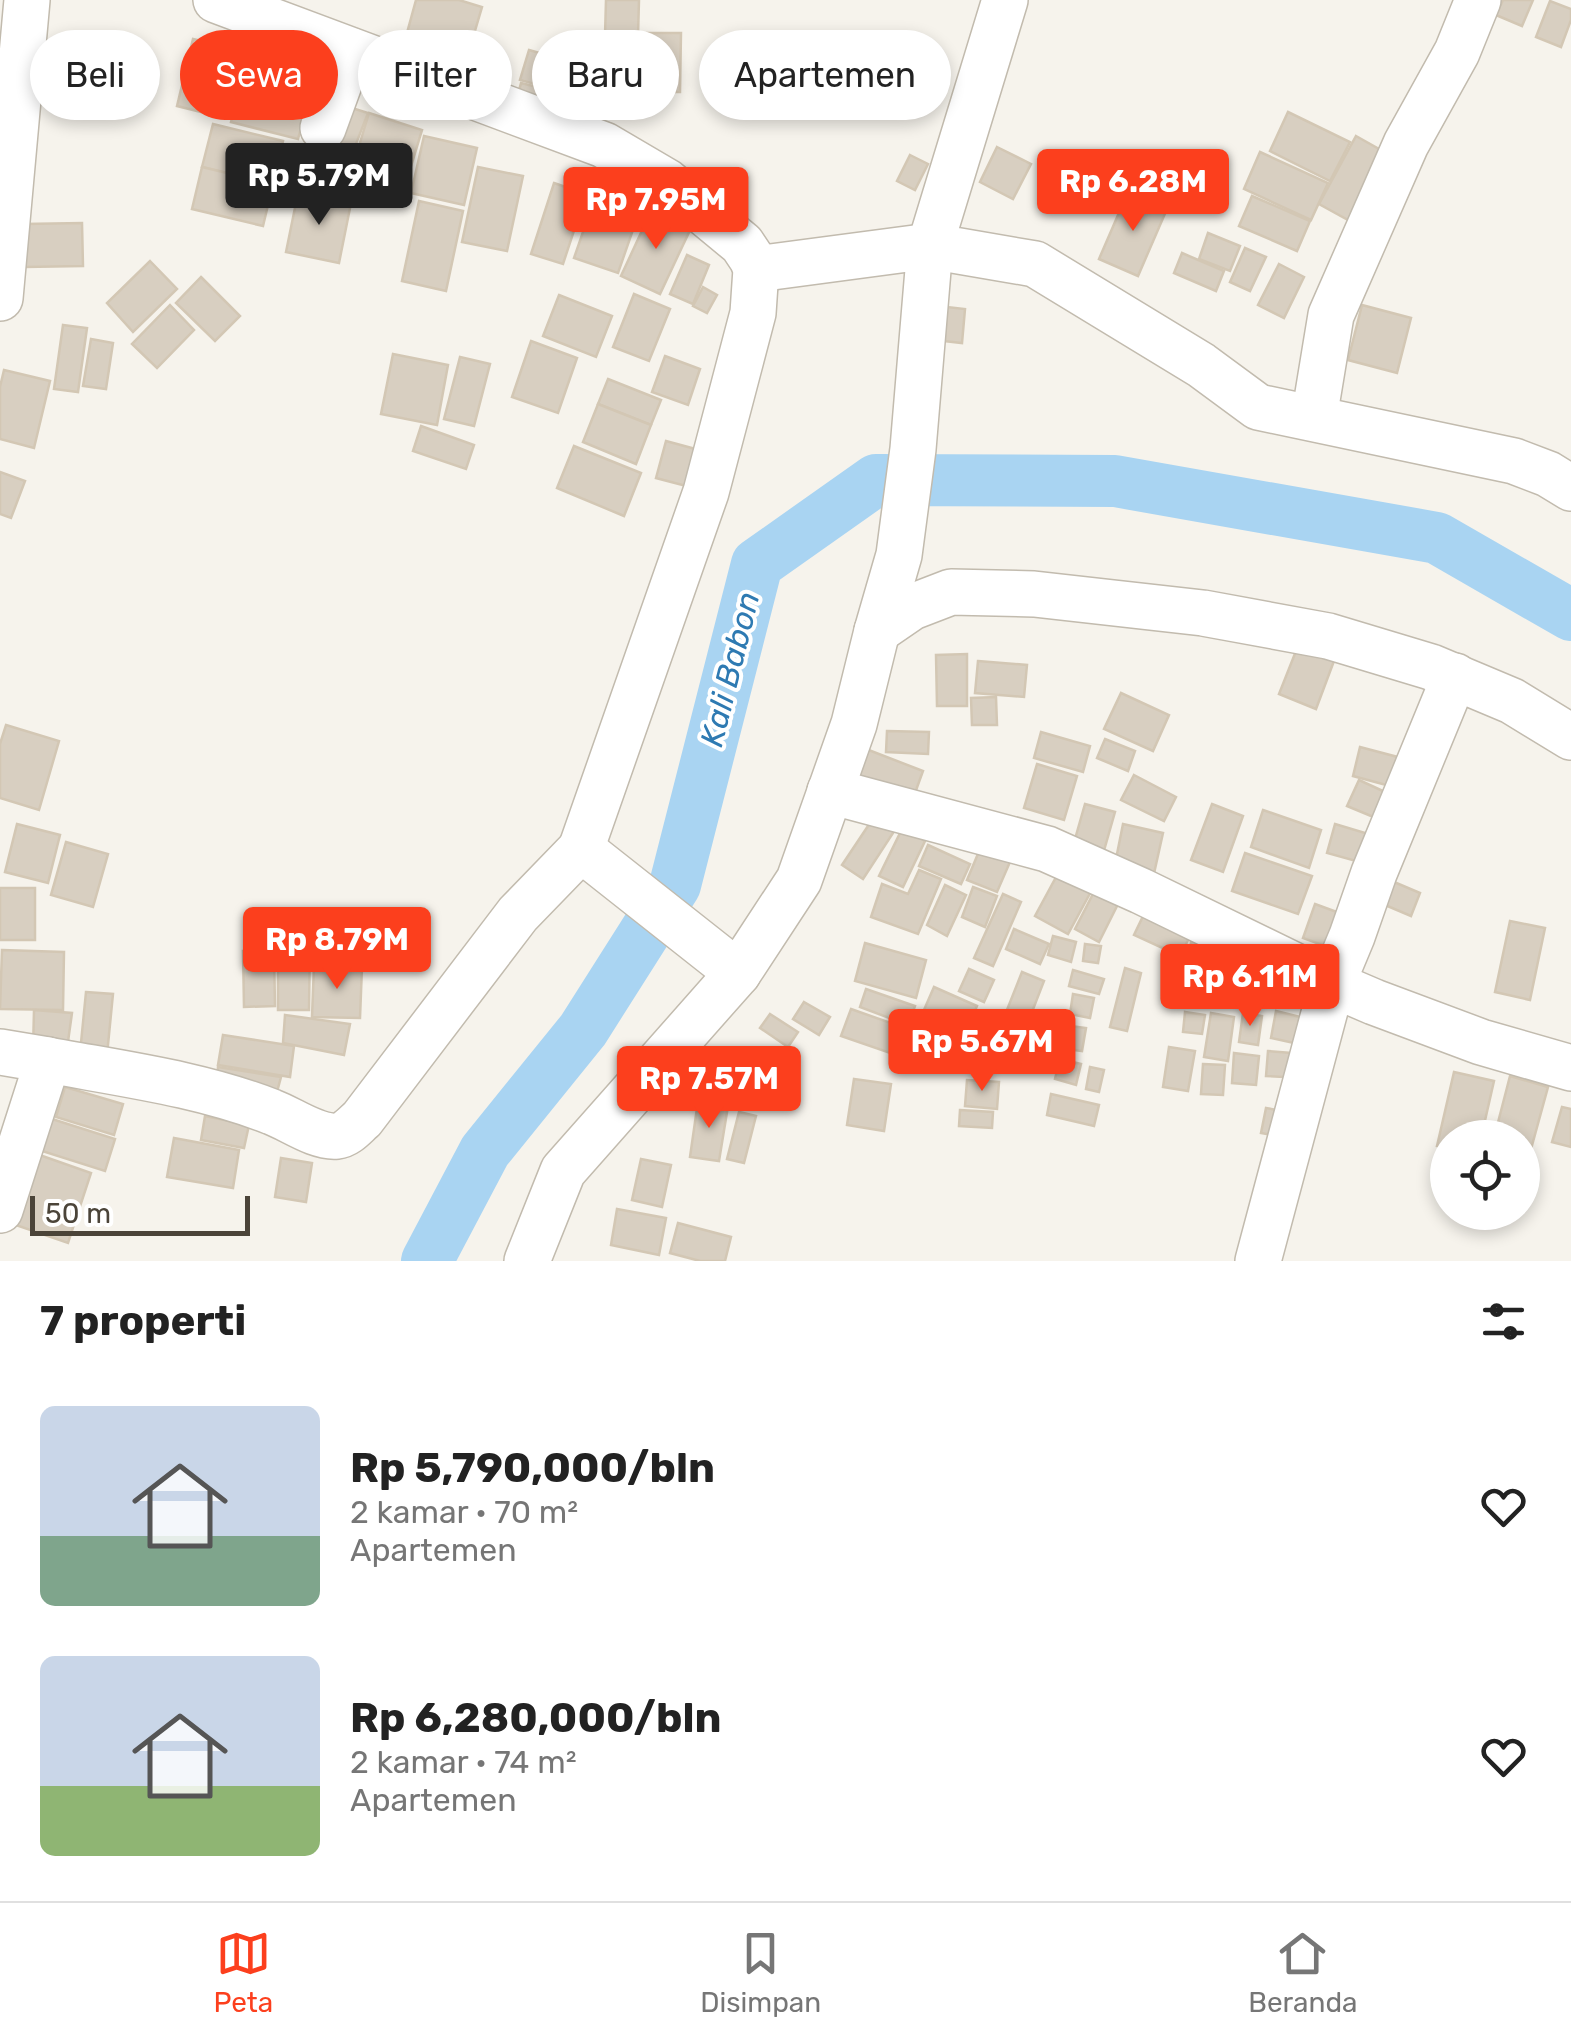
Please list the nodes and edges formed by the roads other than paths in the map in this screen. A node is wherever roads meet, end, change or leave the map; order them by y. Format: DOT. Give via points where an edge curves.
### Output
graph roads {
  1 [pos="26,0"];
  2 [pos="1005,0"];
  3 [pos="1478,0"];
  4 [pos="237,4"];
  5 [pos="351,51"];
  6 [pos="323,128"];
  7 [pos="930,246"];
  8 [pos="756,269"];
  9 [pos="0,298"];
  10 [pos="1314,418"];
  11 [pos="1571,488"];
  12 [pos="877,630"];
  13 [pos="1455,676"];
  14 [pos="1571,738"];
  15 [pos="830,791"];
  16 [pos="590,856"];
  17 [pos="728,964"];
  18 [pos="1332,984"];
  19 [pos="0,1052"];
  20 [pos="48,1060"];
  21 [pos="1571,1068"];
  22 [pos="0,1210"];
  23 [pos="527,1261"];
  24 [pos="1258,1261"];
  1 -- 9 [label="street"];
  2 -- 7 [label="street"];
  3 -- 10 [label="street" via="1331,315"];
  4 -- 5 [label="street"];
  5 -- 6 [label="street"];
  5 -- 8 [label="street" via="604,145 668,182 742,244"];
  7 -- 8 [label="street"];
  7 -- 10 [label="street" via="1036,264 1258,407"];
  7 -- 12 [label="street" via="900,555"];
  8 -- 16 [label="street" via="753,313 706,492"];
  10 -- 11 [label="street" via="1514,461"];
  12 -- 13 [label="street" via="951,592 1034,594 1328,636"];
  12 -- 15 [label="street"];
  13 -- 14 [label="street"];
  13 -- 18 [label="street"];
  15 -- 17 [label="street" via="800,880"];
  15 -- 18 [label="street" via="1047,849"];
  16 -- 17 [label="street"];
  16 -- 20 [label="street" via="518,914 362,1119 337,1136 221,1094"];
  17 -- 23 [label="street" via="563,1172"];
  18 -- 21 [label="street" via="1481,1042"];
  18 -- 24 [label="street"];
  19 -- 20 [label="street"];
  20 -- 22 [label="street"];
}
